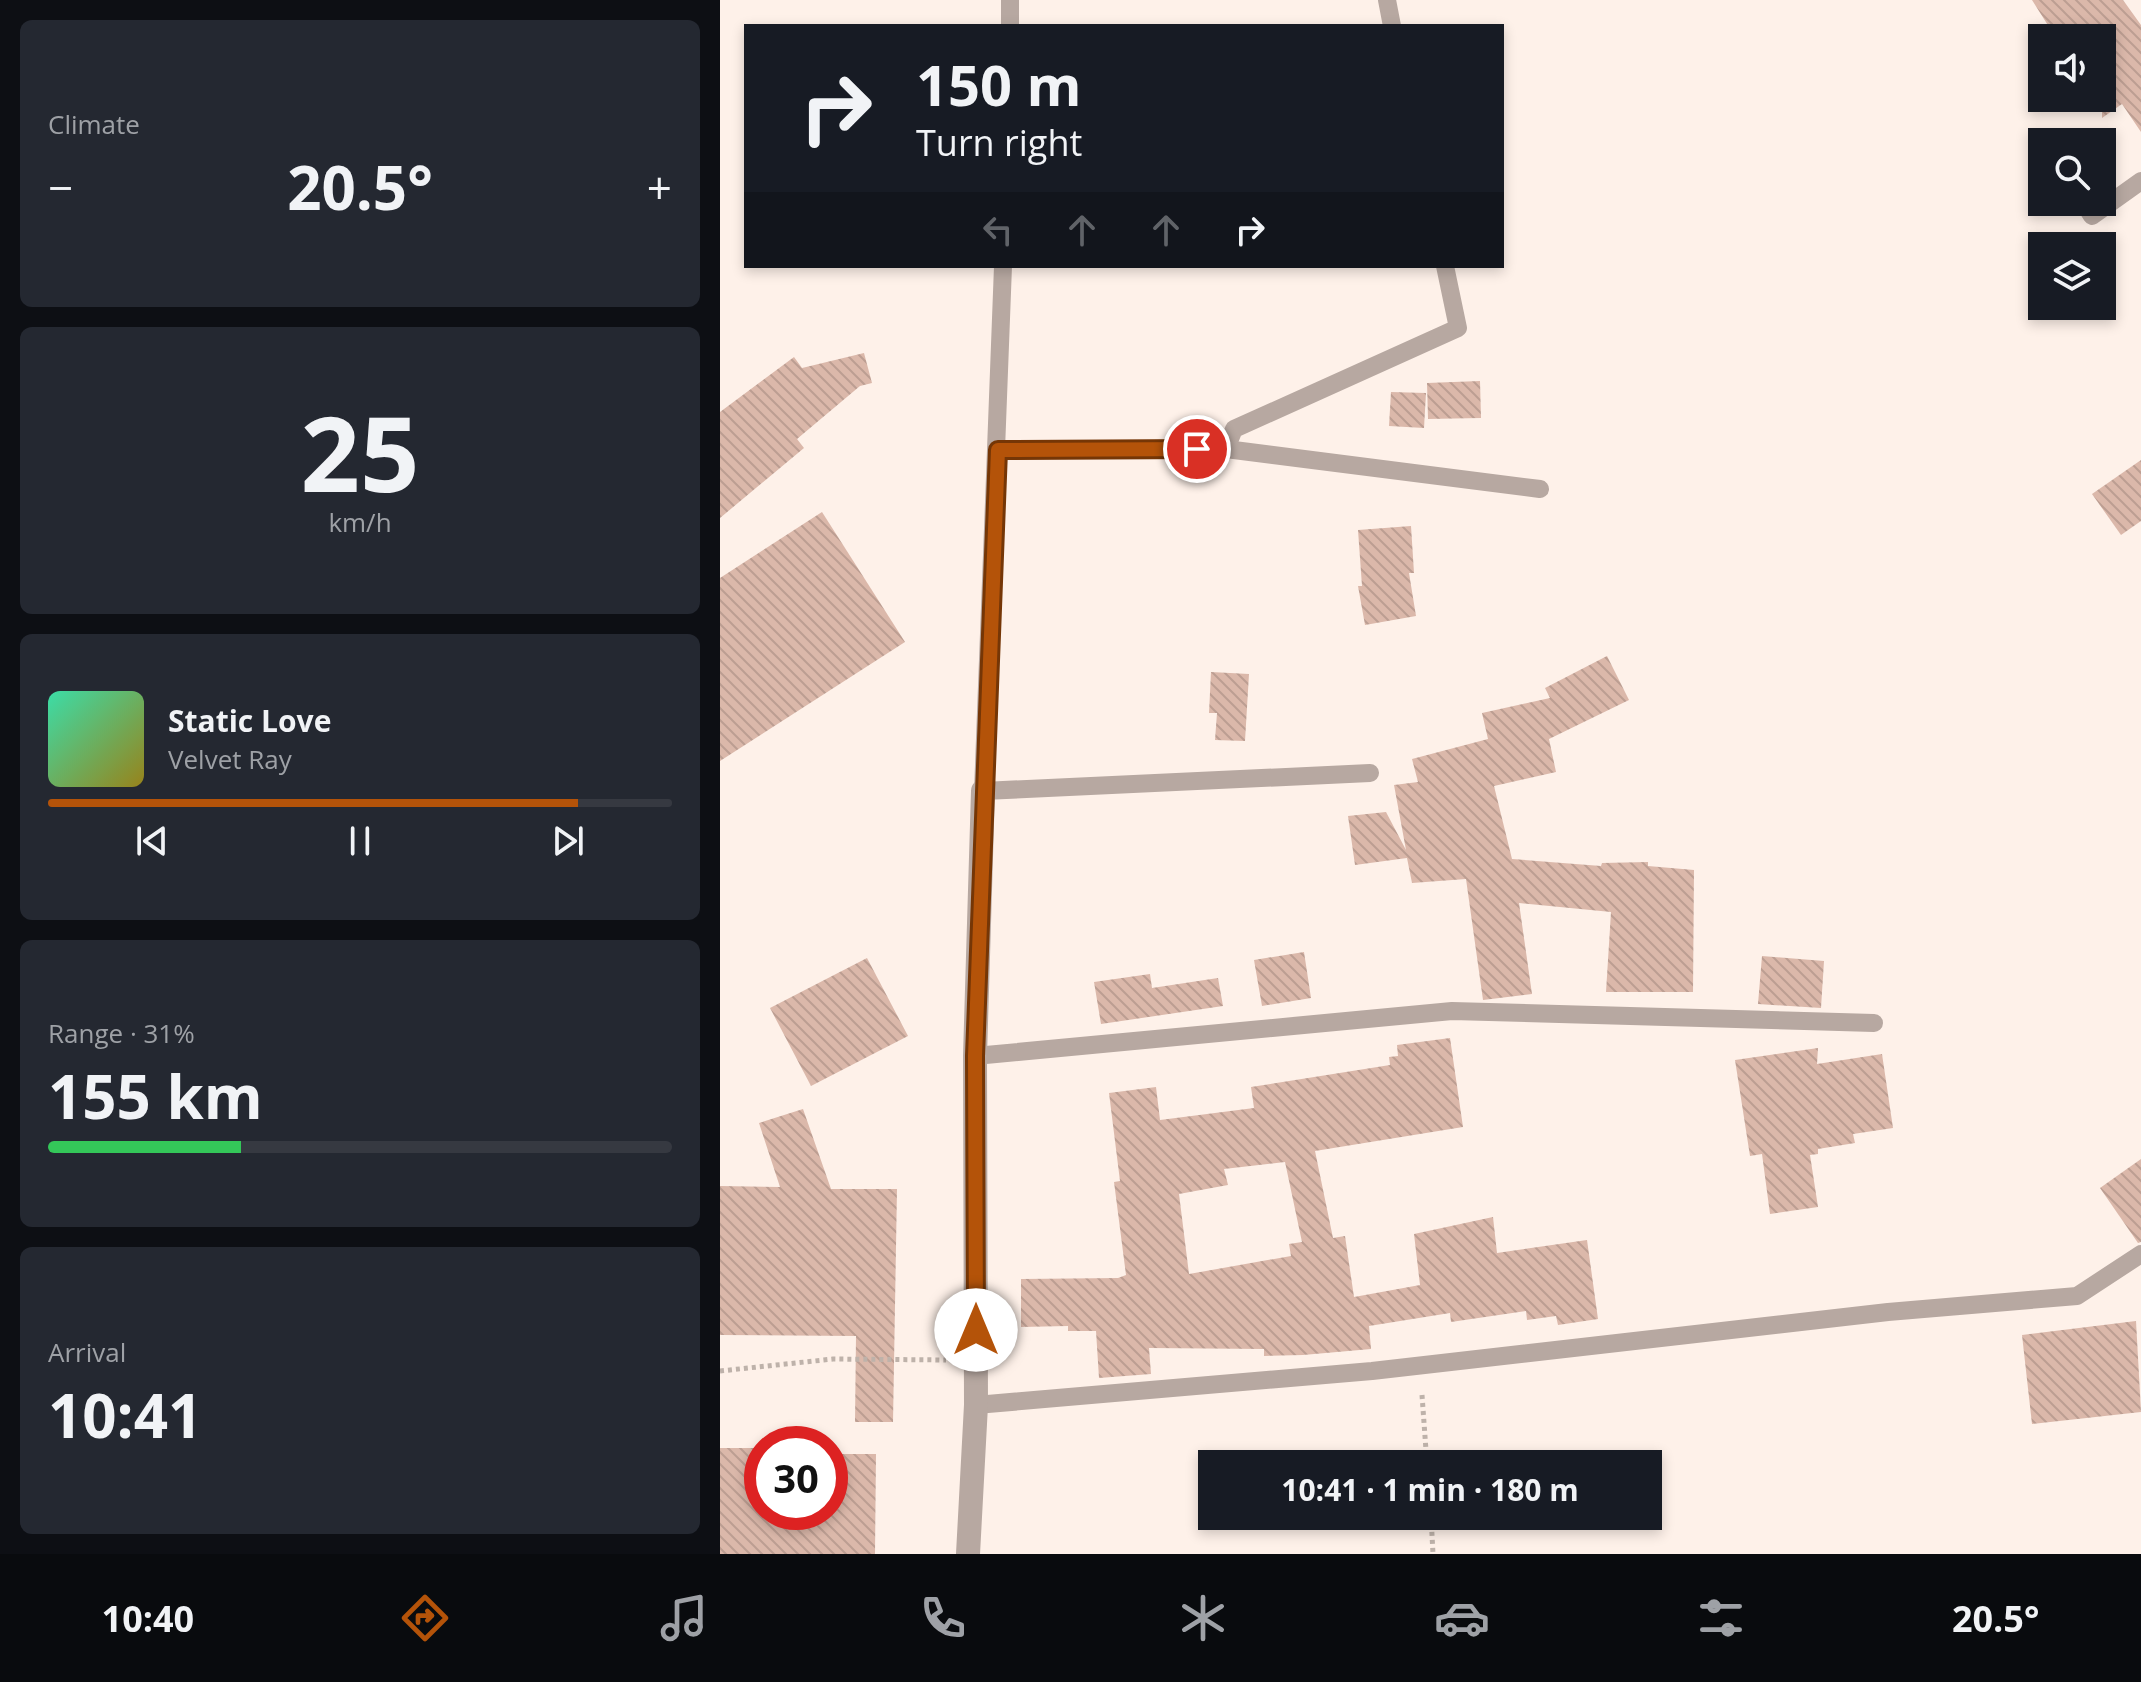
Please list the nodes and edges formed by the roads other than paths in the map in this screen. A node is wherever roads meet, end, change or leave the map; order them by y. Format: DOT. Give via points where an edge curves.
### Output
graph roads {
  1 [pos="1010,0"];
  2 [pos="1387,0"];
  3 [pos="1010,24"];
  4 [pos="1392,24"];
  5 [pos="2141,181"];
  6 [pos="2116,199"];
  7 [pos="1003,268"];
  8 [pos="1445,268"];
  9 [pos="1226,449"];
  10 [pos="998,450"];
  11 [pos="1540,489"];
  12 [pos="1370,773"];
  13 [pos="983,791"];
  14 [pos="1874,1023"];
  15 [pos="975,1056"];
  16 [pos="2141,1254"];
  17 [pos="976,1405"];
  18 [pos="968,1554"];
  1 -- 3 [label="lane"];
  2 -- 4 [label="lane"];
  5 -- 6 [label="lane"];
  7 -- 10 [label="lane"];
  8 -- 9 [label="lane" via="1458,328 1234,429"];
  9 -- 10 [label="lane"];
  9 -- 11 [label="lane"];
  10 -- 13 [label="lane"];
  12 -- 13 [label="lane"];
  13 -- 15 [label="street"];
  14 -- 15 [label="lane" via="1452,1011"];
  15 -- 17 [label="street"];
  16 -- 17 [label="lane" via="2077,1296 1888,1312 1420,1366"];
  17 -- 18 [label="street"];
}
